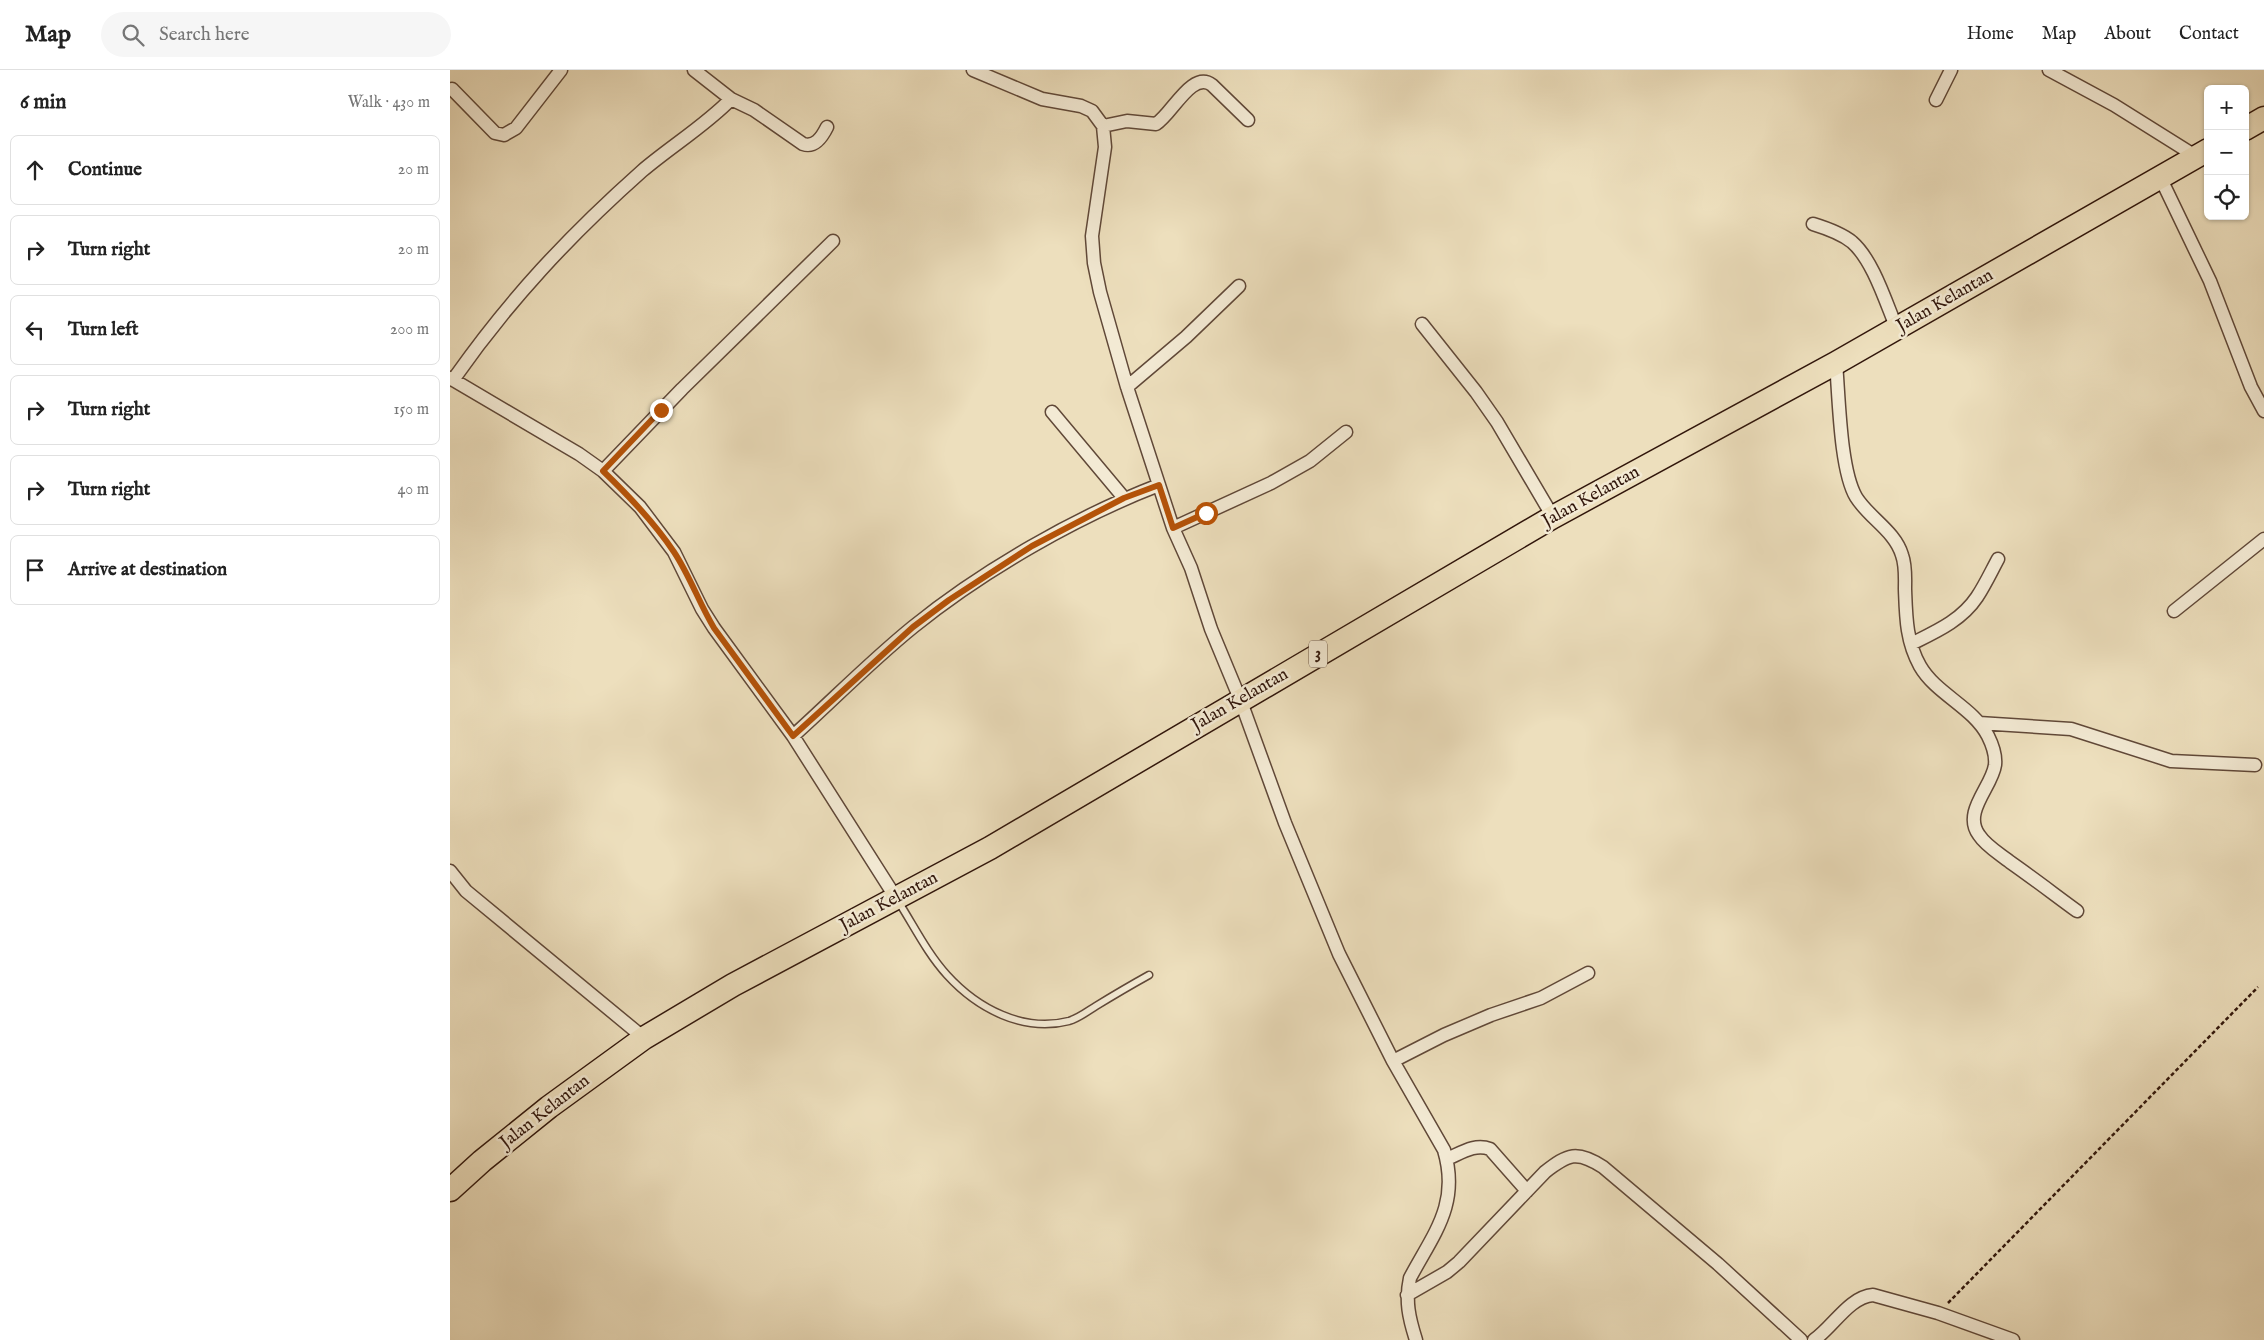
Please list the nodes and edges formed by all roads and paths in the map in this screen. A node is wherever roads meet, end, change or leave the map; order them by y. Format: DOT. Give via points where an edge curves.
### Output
graph roads {
  1 [pos="561,70"];
  2 [pos="694,70"];
  3 [pos="973,70"];
  4 [pos="1951,70"];
  5 [pos="2050,70"];
  6 [pos="452,89"];
  7 [pos="730,99"];
  8 [pos="1936,100"];
  9 [pos="2264,118"];
  10 [pos="1248,120"];
  11 [pos="1103,126"];
  12 [pos="827,127"];
  13 [pos="2249,127"];
  14 [pos="2202,153"];
  15 [pos="2161,178"];
  16 [pos="1813,224"];
  17 [pos="834,241"];
  18 [pos="1240,286"];
  19 [pos="1422,324"];
  20 [pos="1897,329"];
  21 [pos="1836,363"];
  22 [pos="452,379"];
  23 [pos="1128,387"];
  24 [pos="2264,411"];
  25 [pos="1052,412"];
  26 [pos="1346,432"];
  27 [pos="603,471"];
  28 [pos="1159,485"];
  29 [pos="1124,498"];
  30 [pos="1553,517"];
  31 [pos="1173,528"];
  32 [pos="2264,539"];
  33 [pos="1998,559"];
  34 [pos="2174,611"];
  35 [pos="1911,644"];
  36 [pos="1240,699"];
  37 [pos="1978,723"];
  38 [pos="793,736"];
  39 [pos="2255,766"];
  40 [pos="450,871"];
  41 [pos="896,898"];
  42 [pos="2077,911"];
  43 [pos="1588,973"];
  44 [pos="1149,975"];
  45 [pos="2258,987"];
  46 [pos="644,1038"];
  47 [pos="1393,1061"];
  48 [pos="1447,1159"];
  49 [pos="450,1190"];
  50 [pos="1528,1191"];
  51 [pos="1407,1296"];
  52 [pos="1938,1314"];
  53 [pos="1416,1340"];
  54 [pos="1801,1340"];
  55 [pos="1814,1340"];
  56 [pos="2013,1340"];
  1 -- 6 [label="street" via="516,128 504,135 495,133"];
  2 -- 7 [label="street"];
  3 -- 11 [label="street" via="1042,99 1081,106 1092,111"];
  4 -- 8 [label="street"];
  5 -- 14 [label="street"];
  7 -- 12 [label="street" via="754,110 809,146 818,141"];
  7 -- 22 [label="street" via="642,171 563,246 524,286"];
  9 -- 13 [label="highway"];
  10 -- 11 [label="street" via="1212,85 1201,80 1190,86 1156,124 1127,120"];
  11 -- 23 [label="street" via="1105,147 1092,250 1100,292"];
  14 -- 15 [label="highway, Jalan Kelantan / 3"];
  15 -- 20 [label="highway, Jalan Kelantan / 3"];
  15 -- 24 [label="street" via="2210,281 2251,387"];
  16 -- 20 [label="street" via="1852,242 1863,255"];
  17 -- 27 [label="street"];
  18 -- 23 [label="street"];
  19 -- 30 [label="street" via="1497,422"];
  20 -- 21 [label="highway, Jalan Kelantan / 3"];
  21 -- 30 [label="highway, Jalan Kelantan / 3"];
  21 -- 35 [label="street" via="1849,483 1865,511 1893,538 1902,554"];
  22 -- 27 [label="street"];
  23 -- 28 [label="street"];
  25 -- 29 [label="street"];
  26 -- 31 [label="street" via="1310,461 1271,483"];
  27 -- 38 [label="street" via="640,507 674,552 714,628"];
  28 -- 29 [label="street"];
  28 -- 31 [label="street"];
  29 -- 38 [label="street" via="1032,546 949,600 913,627"];
  30 -- 36 [label="highway, Jalan Kelantan / 3"];
  31 -- 36 [label="street"];
  32 -- 34 [label="street"];
  33 -- 35 [label="street" via="1976,599 1966,610 1938,631"];
  35 -- 37 [label="street" via="1921,668"];
  36 -- 41 [label="highway, Jalan Kelantan / 3" via="990,848"];
  36 -- 47 [label="street" via="1339,954"];
  37 -- 39 [label="street" via="2071,729 2171,761"];
  37 -- 42 [label="street" via="1987,735 1996,764 1977,804 1974,823 1978,834"];
  38 -- 41 [label="street"];
  40 -- 46 [label="street" via="466,891"];
  41 -- 44 [label="lane" via="948,976 1001,1016 1024,1023 1071,1020"];
  41 -- 46 [label="highway, Jalan Kelantan / 3" via="733,985"];
  43 -- 47 [label="street" via="1541,998 1444,1035"];
  45 -- 52 [label="path"];
  46 -- 49 [label="highway, Jalan Kelantan / 3" via="549,1107"];
  47 -- 48 [label="street"];
  48 -- 50 [label="street" via="1484,1146"];
  48 -- 51 [label="street" via="1450,1186 1447,1208 1410,1278"];
  50 -- 51 [label="street" via="1447,1272"];
  50 -- 54 [label="street" via="1558,1161 1585,1156 1603,1167 1718,1264"];
  51 -- 53 [label="street" via="1408,1318"];
  52 -- 55 [label="street" via="1881,1296 1865,1296"];
  52 -- 56 [label="street"];
}
